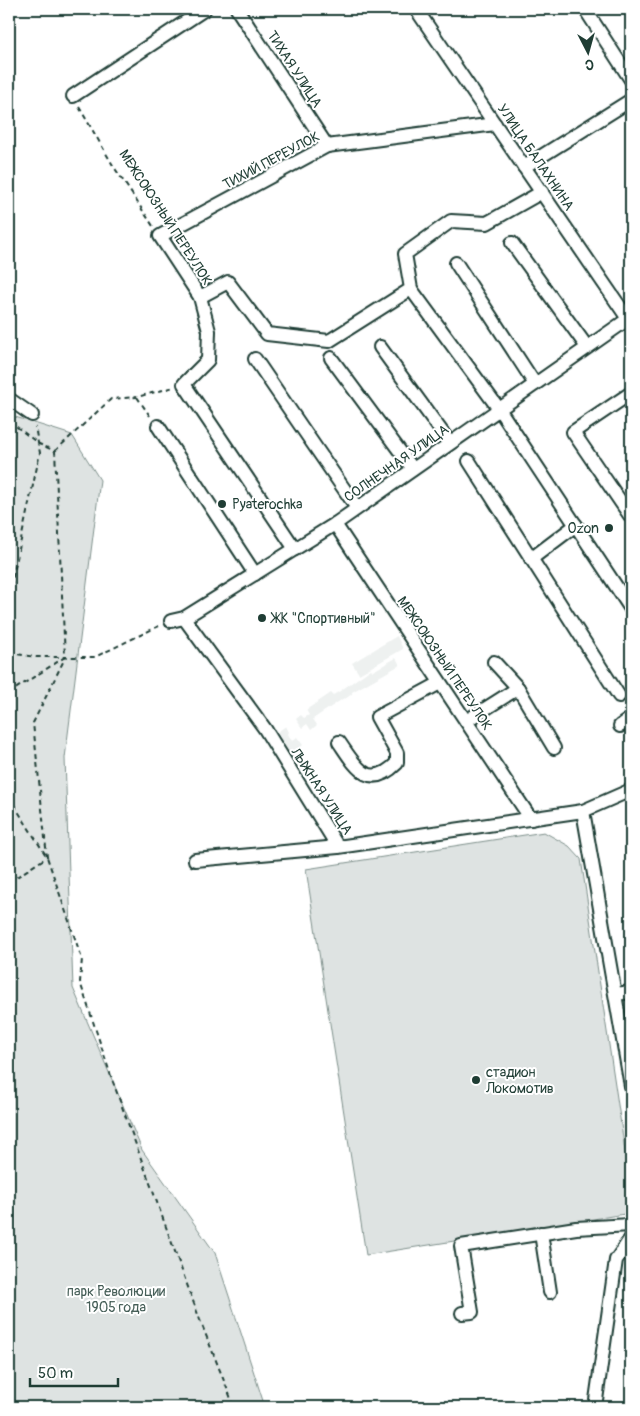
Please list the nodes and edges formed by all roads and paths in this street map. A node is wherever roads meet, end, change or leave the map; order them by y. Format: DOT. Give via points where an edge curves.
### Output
graph roads {
  1 [pos="205,9"];
  2 [pos="237,9"];
  3 [pos="416,9"];
  4 [pos="585,9"];
  5 [pos="631,80"];
  6 [pos="73,96"];
  7 [pos="631,100"];
  8 [pos="495,124"];
  9 [pos="328,146"];
  10 [pos="524,167"];
  11 [pos="542,192"];
  12 [pos="160,236"];
  13 [pos="512,242"];
  14 [pos="456,264"];
  15 [pos="411,289"];
  16 [pos="200,297"];
  17 [pos="630,320"];
  18 [pos="380,347"];
  19 [pos="587,348"];
  20 [pos="331,358"];
  21 [pos="255,359"];
  22 [pos="184,384"];
  23 [pos="535,384"];
  24 [pos="631,393"];
  25 [pos="137,398"];
  26 [pos="9,399"];
  27 [pos="499,409"];
  28 [pos="32,415"];
  29 [pos="9,422"];
  30 [pos="158,426"];
  31 [pos="450,443"];
  32 [pos="38,444"];
  33 [pos="55,451"];
  34 [pos="469,461"];
  35 [pos="413,469"];
  36 [pos="358,508"];
  37 [pos="631,517"];
  38 [pos="335,524"];
  39 [pos="576,525"];
  40 [pos="295,549"];
  41 [pos="531,559"];
  42 [pos="255,574"];
  43 [pos="9,596"];
  44 [pos="631,609"];
  45 [pos="184,618"];
  46 [pos="171,621"];
  47 [pos="9,653"];
  48 [pos="65,657"];
  49 [pos="494,662"];
  50 [pos="440,683"];
  51 [pos="518,688"];
  52 [pos="9,693"];
  53 [pos="619,696"];
  54 [pos="631,718"];
  55 [pos="466,721"];
  56 [pos="620,726"];
  57 [pos="338,742"];
  58 [pos="554,748"];
  59 [pos="631,790"];
  60 [pos="9,797"];
  61 [pos="582,811"];
  62 [pos="531,819"];
  63 [pos="338,847"];
  64 [pos="47,857"];
  65 [pos="195,860"];
  66 [pos="9,882"];
  67 [pos="631,992"];
  68 [pos="616,994"];
  69 [pos="631,1086"];
  70 [pos="631,1226"];
  71 [pos="541,1233"];
  72 [pos="631,1238"];
  73 [pos="631,1258"];
  74 [pos="616,1260"];
  75 [pos="550,1292"];
  76 [pos="462,1313"];
  77 [pos="232,1407"];
  78 [pos="595,1407"];
  1 -- 6 [label="street"];
  2 -- 9 [label="street, ТИХАЯ УЛИЦА"];
  3 -- 8 [label="street, УЛИЦА БАЛАХНИНА"];
  4 -- 5 [label="street"];
  6 -- 12 [label="path, МЕЖСОЮЗНЫЙ ПЕРЕУЛОК" via="114,167"];
  7 -- 10 [label="street"];
  8 -- 9 [label="street, ТИХИЙ ПЕРЕУЛОК"];
  8 -- 10 [label="street, УЛИЦА БАЛАХНИНА"];
  9 -- 12 [label="street, ТИХИЙ ПЕРЕУЛОК"];
  10 -- 11 [label="street, УЛИЦА БАЛАХНИНА"];
  11 -- 15 [label="street" via="487,223 450,221 405,254"];
  11 -- 17 [label="street, УЛИЦА БАЛАХНИНА"];
  12 -- 16 [label="street, МЕЖСОЮЗНЫЙ ПЕРЕУЛОК"];
  13 -- 19 [label="street"];
  14 -- 23 [label="street"];
  15 -- 16 [label="street, МЕЖСОЮЗНЫЙ ПЕРЕУЛОК" via="329,341 267,334 228,282"];
  15 -- 27 [label="street"];
  16 -- 22 [label="street" via="209,330 208,360"];
  17 -- 19 [label="street, СОЛНЕЧНАЯ УЛИЦА"];
  18 -- 31 [label="street"];
  19 -- 23 [label="street, СОЛНЕЧНАЯ УЛИЦА"];
  20 -- 35 [label="street"];
  21 -- 36 [label="street"];
  22 -- 25 [label="path"];
  22 -- 40 [label="street"];
  23 -- 27 [label="street, СОЛНЕЧНАЯ УЛИЦА"];
  24 -- 37 [label="street" via="573,432"];
  25 -- 30 [label="path"];
  25 -- 33 [label="path" via="111,399"];
  26 -- 28 [label="street"];
  27 -- 31 [label="street, СОЛНЕЧНАЯ УЛИЦА"];
  27 -- 39 [label="street"];
  28 -- 32 [label="path"];
  29 -- 32 [label="path"];
  30 -- 42 [label="street"];
  31 -- 35 [label="street, СОЛНЕЧНАЯ УЛИЦА"];
  32 -- 33 [label="path"];
  32 -- 43 [label="path" via="40,453"];
  33 -- 48 [label="path"];
  34 -- 41 [label="street"];
  35 -- 36 [label="street, СОЛНЕЧНАЯ УЛИЦА"];
  36 -- 38 [label="street, СОЛНЕЧНАЯ УЛИЦА"];
  38 -- 40 [label="street, СОЛНЕЧНАЯ УЛИЦА"];
  38 -- 50 [label="street, МЕЖСОЮЗНЫЙ ПЕРЕУЛОК"];
  39 -- 41 [label="street"];
  39 -- 44 [label="street"];
  40 -- 42 [label="street, СОЛНЕЧНАЯ УЛИЦА"];
  41 -- 53 [label="street"];
  42 -- 45 [label="street, СОЛНЕЧНАЯ УЛИЦА"];
  45 -- 46 [label="street, СОЛНЕЧНАЯ УЛИЦА"];
  45 -- 63 [label="street, ЛЫЖНАЯ УЛИЦА" via="265,729"];
  46 -- 48 [label="path" via="95,657"];
  47 -- 48 [label="path"];
  48 -- 52 [label="path"];
  48 -- 64 [label="path" via="33,723"];
  49 -- 51 [label="street"];
  50 -- 55 [label="street, МЕЖСОЮЗНЫЙ ПЕРЕУЛОК"];
  50 -- 57 [label="street" via="377,717 396,753 397,763 381,775 359,770"];
  51 -- 55 [label="street"];
  51 -- 58 [label="street"];
  54 -- 56 [label="street"];
  55 -- 62 [label="street, МЕЖСОЮЗНЫЙ ПЕРЕУЛОК"];
  59 -- 61 [label="street, ЛЫЖНАЯ УЛИЦА"];
  60 -- 64 [label="path"];
  61 -- 62 [label="street, ЛЫЖНАЯ УЛИЦА"];
  61 -- 68 [label="street"];
  62 -- 63 [label="street, ЛЫЖНАЯ УЛИЦА"];
  63 -- 65 [label="street"];
  64 -- 66 [label="path"];
  64 -- 77 [label="path" via="82,959 80,982 113,1082"];
  67 -- 68 [label="street"];
  68 -- 69 [label="street"];
  70 -- 71 [label="street"];
  71 -- 75 [label="street"];
  71 -- 76 [label="street" via="461,1246 472,1312"];
  72 -- 74 [label="street"];
  73 -- 74 [label="street"];
  74 -- 78 [label="street"];
}
